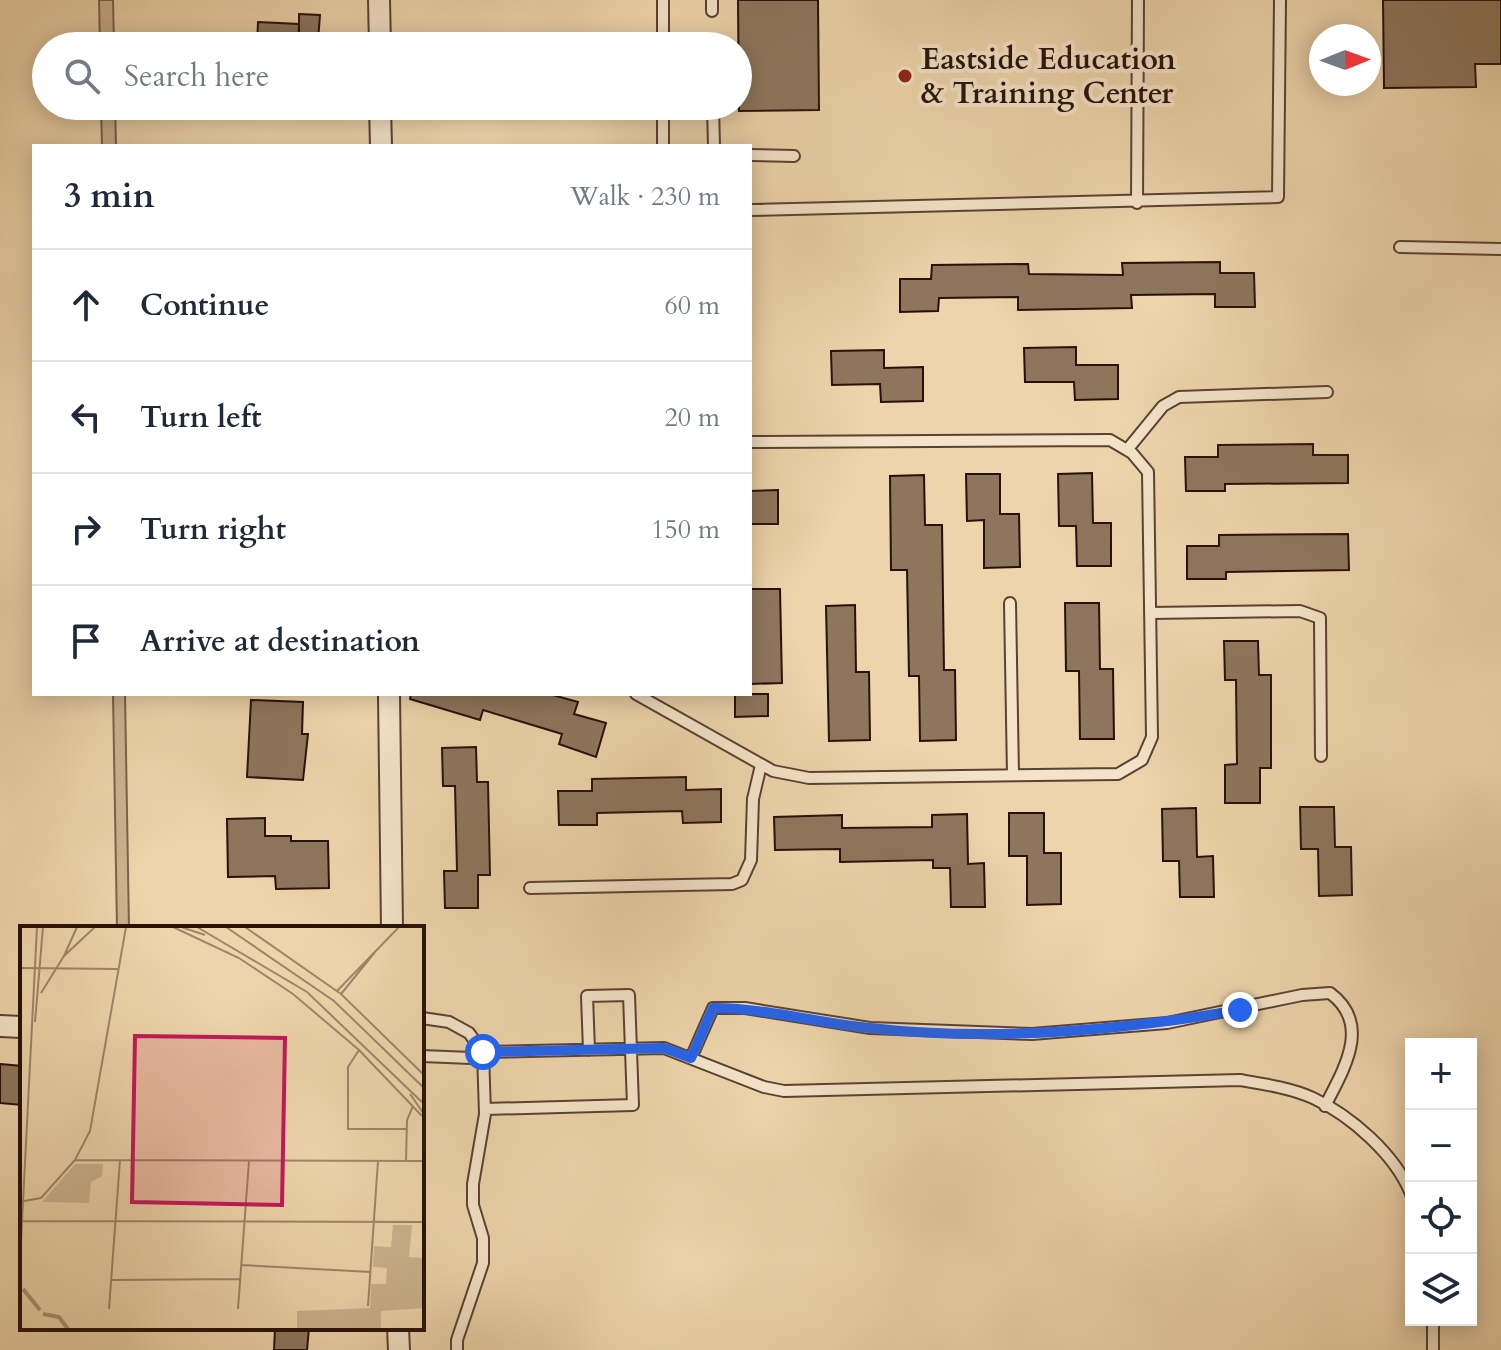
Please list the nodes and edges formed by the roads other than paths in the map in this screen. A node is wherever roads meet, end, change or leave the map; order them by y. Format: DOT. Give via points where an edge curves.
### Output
graph roads {
  1 [pos="379,0"];
  2 [pos="663,0"];
  3 [pos="1138,0"];
  4 [pos="1280,0"];
  5 [pos="380,32"];
  6 [pos="663,32"];
  7 [pos="380,120"];
  8 [pos="663,120"];
  9 [pos="713,120"];
  10 [pos="381,144"];
  11 [pos="663,144"];
  12 [pos="714,144"];
  13 [pos="752,155"];
  14 [pos="794,156"];
  15 [pos="1137,203"];
  16 [pos="752,210"];
  17 [pos="1400,247"];
  18 [pos="1501,249"];
  19 [pos="1327,392"];
  20 [pos="752,442"];
  21 [pos="1127,450"];
  22 [pos="1010,603"];
  23 [pos="1150,613"];
  24 [pos="389,696"];
  25 [pos="651,698"];
  26 [pos="1321,756"];
  27 [pos="761,765"];
  28 [pos="1013,775"];
  29 [pos="530,888"];
  30 [pos="392,926"];
  31 [pos="424,1018"];
  32 [pos="0,1026"];
  33 [pos="20,1027"];
  34 [pos="631,1049"];
  35 [pos="589,1050"];
  36 [pos="483,1052"];
  37 [pos="424,1056"];
  38 [pos="691,1058"];
  39 [pos="1325,1106"];
  40 [pos="485,1109"];
  41 [pos="1405,1185"];
  42 [pos="1433,1326"];
  43 [pos="398,1330"];
  44 [pos="399,1350"];
  45 [pos="457,1350"];
  46 [pos="1433,1350"];
  1 -- 5 [label="street"];
  2 -- 6 [label="lane"];
  3 -- 15 [label="lane"];
  4 -- 15 [label="lane" via="1278,197"];
  7 -- 10 [label="street"];
  8 -- 11 [label="lane"];
  9 -- 12 [label="lane"];
  13 -- 14 [label="lane"];
  15 -- 16 [label="lane"];
  17 -- 18 [label="lane"];
  19 -- 21 [label="lane" via="1179,397 1163,406"];
  20 -- 21 [label="lane" via="1110,440"];
  21 -- 23 [label="lane" via="1148,472"];
  22 -- 28 [label="lane"];
  23 -- 26 [label="lane" via="1300,611 1320,618"];
  23 -- 28 [label="lane" via="1152,737 1142,760 1118,774"];
  24 -- 30 [label="street"];
  25 -- 27 [label="lane"];
  27 -- 28 [label="lane" via="809,778"];
  27 -- 29 [label="lane" via="753,799 751,860 742,880"];
  31 -- 36 [label="lane" via="449,1022 469,1033"];
  32 -- 33 [label="street"];
  34 -- 35 [label="lane"];
  34 -- 35 [label="lane" via="629,995 615,995 587,996"];
  34 -- 38 [label="lane" via="664,1048"];
  34 -- 40 [label="lane" via="633,1105"];
  35 -- 36 [label="lane"];
  36 -- 37 [label="lane" via="471,1058"];
  36 -- 40 [label="lane"];
  38 -- 39 [label="lane" via="784,1091 1240,1080 1278,1087"];
  38 -- 39 [label="lane" via="713,1008 745,1008 870,1028 1032,1034 1167,1023 1330,993 1346,1005 1353,1029 1347,1061"];
  39 -- 41 [label="lane" via="1353,1123"];
  40 -- 45 [label="lane" via="473,1184 483,1263"];
  42 -- 46 [label="lane"];
  43 -- 44 [label="street"];
}
